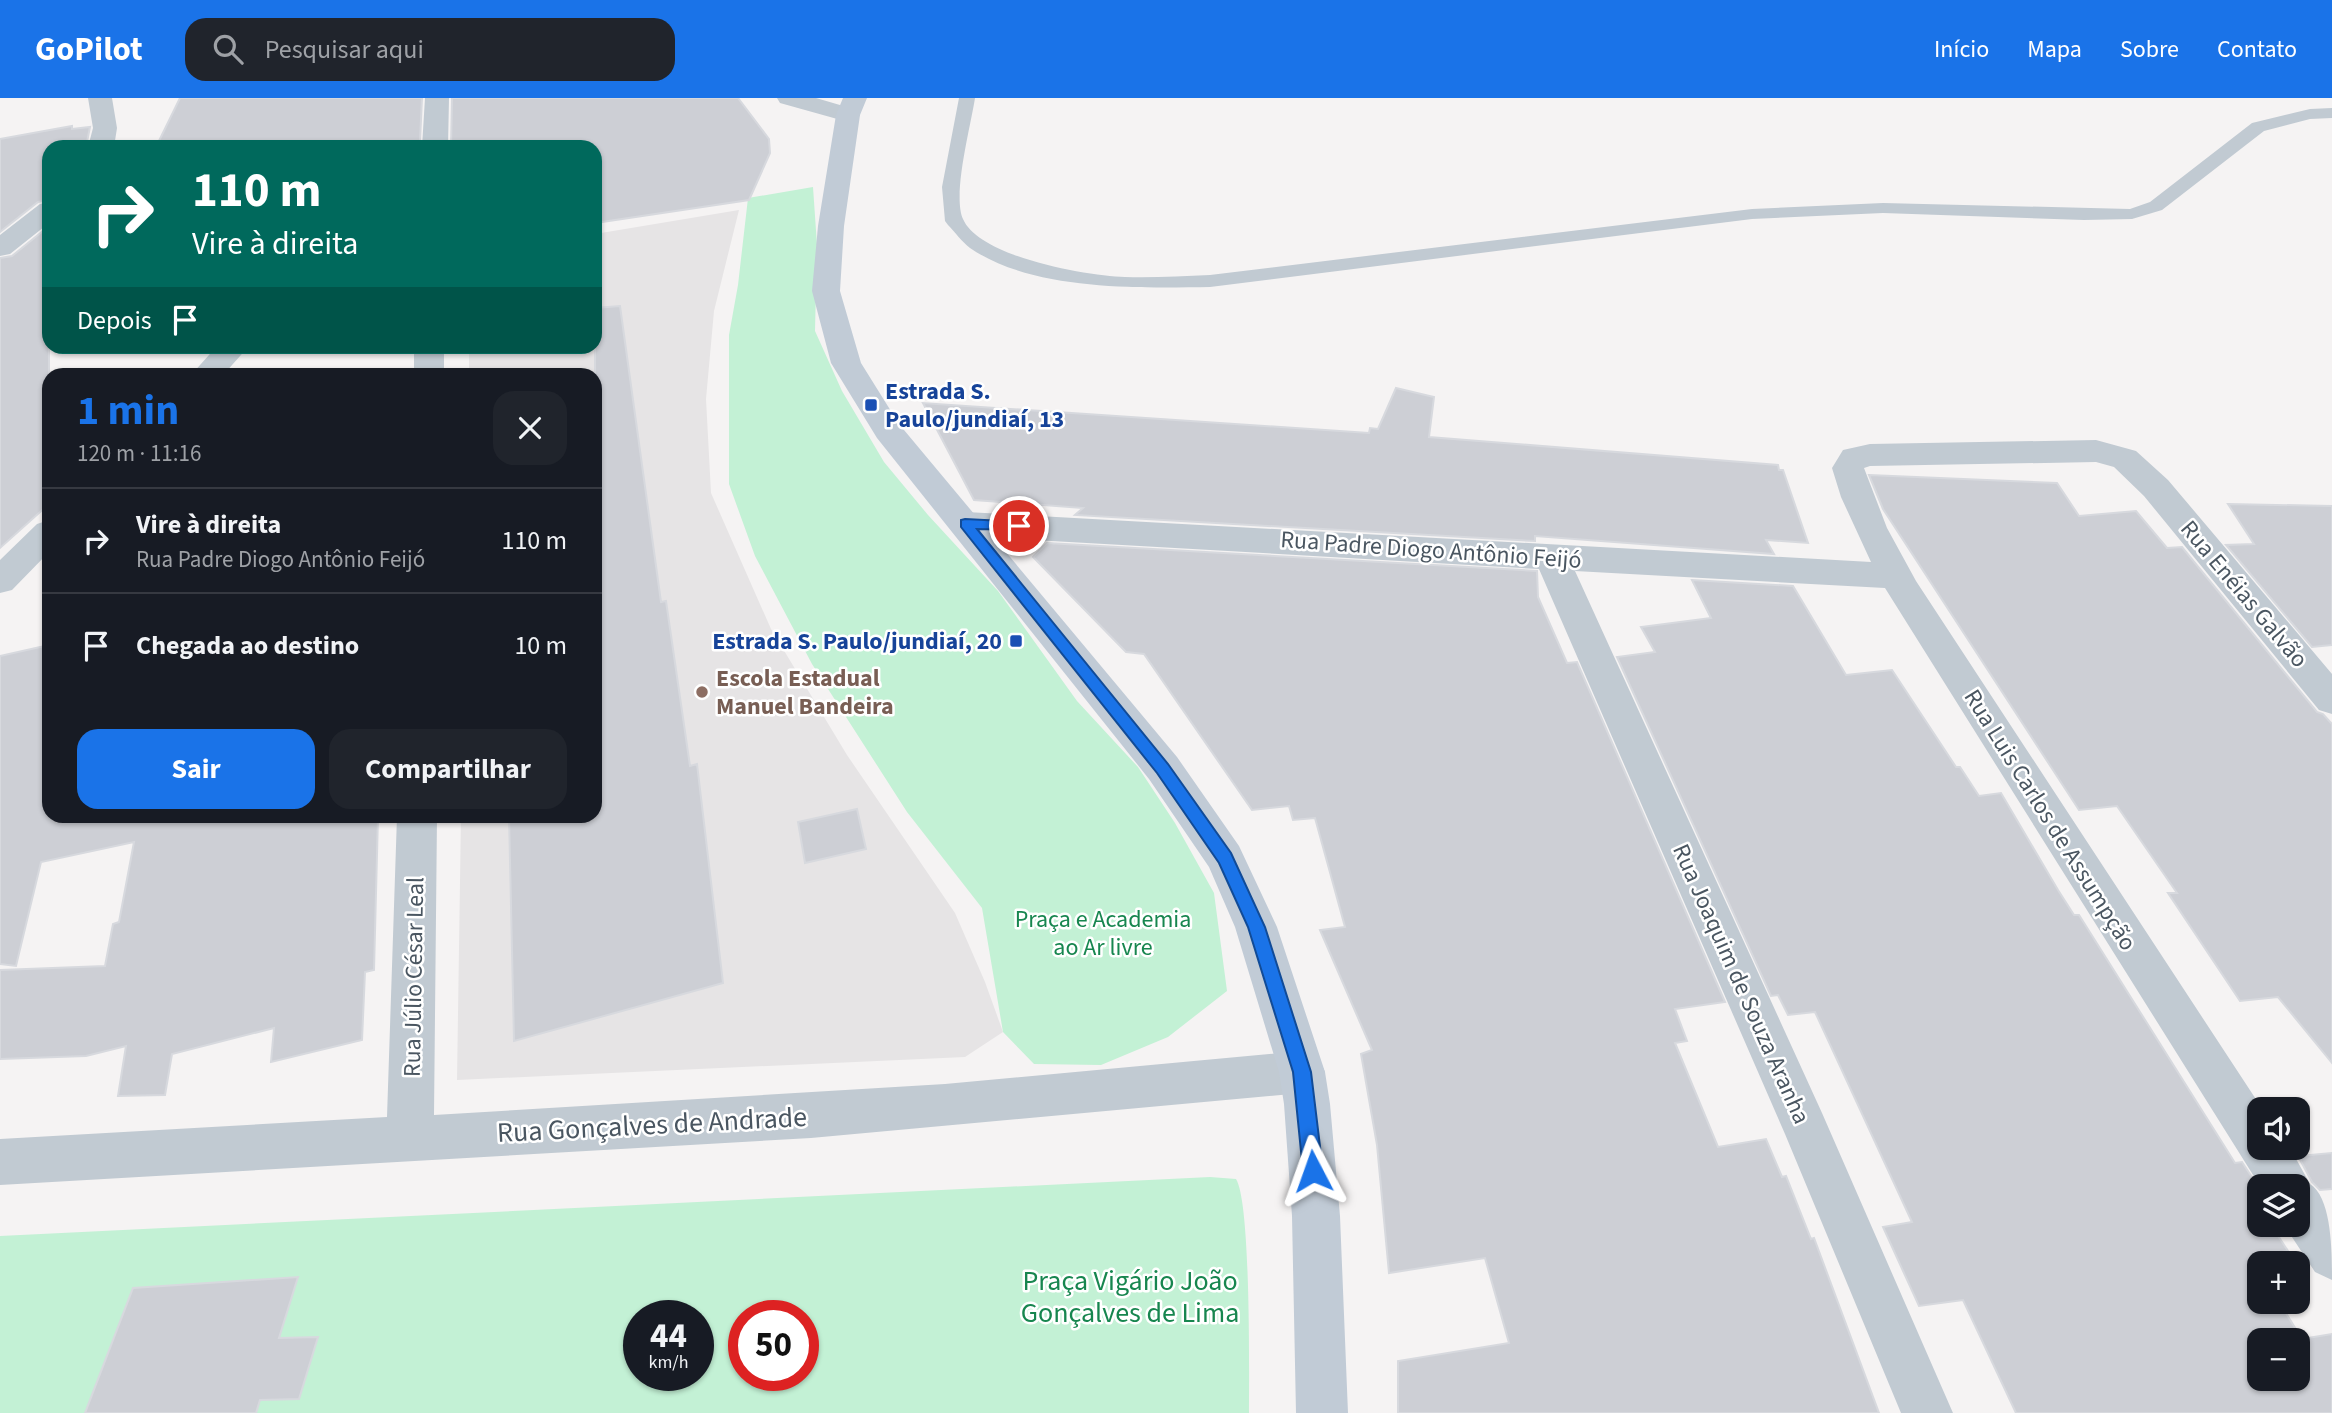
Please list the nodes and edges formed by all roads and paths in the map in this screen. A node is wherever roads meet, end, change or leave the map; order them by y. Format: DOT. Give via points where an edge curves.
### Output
graph roads {
  1 [pos="100,98"];
  2 [pos="437,98"];
  3 [pos="789,98"];
  4 [pos="967,98"];
  5 [pos="852,107"];
  6 [pos="2332,113"];
  7 [pos="102,140"];
  8 [pos="435,140"];
  9 [pos="42,215"];
  10 [pos="0,248"];
  11 [pos="227,354"];
  12 [pos="213,368"];
  13 [pos="1853,488"];
  14 [pos="965,524"];
  15 [pos="42,540"];
  16 [pos="1551,557"];
  17 [pos="1897,576"];
  18 [pos="0,581"];
  19 [pos="2332,700"];
  20 [pos="417,823"];
  21 [pos="1302,1072"];
  22 [pos="2247,1125"];
  23 [pos="410,1139"];
  24 [pos="0,1162"];
  25 [pos="2310,1221"];
  26 [pos="2332,1255"];
  27 [pos="1322,1413"];
  28 [pos="1927,1413"];
  1 -- 7 [label="street"];
  2 -- 8 [label="street"];
  3 -- 5 [label="street"];
  4 -- 6 [label="lane" via="951,187 954,221 975,243 1007,260 1123,283 1210,281 1752,214 1883,208 2132,214 2156,206 2258,127"];
  5 -- 14 [label="main road" via="831,226 826,292 846,363 888,431"];
  9 -- 10 [label="street"];
  11 -- 12 [label="street"];
  13 -- 17 [label="street, Rua Luis Carlos de Assumpção"];
  13 -- 19 [label="street, Rua Enéias Galvão" via="1848,468 1854,458 1870,455 2096,451 2124,459 2155,488"];
  14 -- 16 [label="street, Rua Padre Diogo Antônio Feijó"];
  14 -- 21 [label="main road" via="1163,768 1225,858 1256,927"];
  15 -- 18 [label="street"];
  16 -- 17 [label="street, Rua Padre Diogo Antônio Feijó"];
  16 -- 28 [label="street, Rua Joaquim de Souza Aranha"];
  17 -- 22 [label="street, Rua Luis Carlos de Assumpção"];
  20 -- 23 [label="street, Rua Júlio César Leal"];
  21 -- 23 [label="street, Rua Gonçalves de Andrade" via="932,1107"];
  21 -- 27 [label="main road" via="1316,1216"];
  23 -- 24 [label="street, Rua Gonçalves de Andrade"];
  25 -- 26 [label="street"];
}
